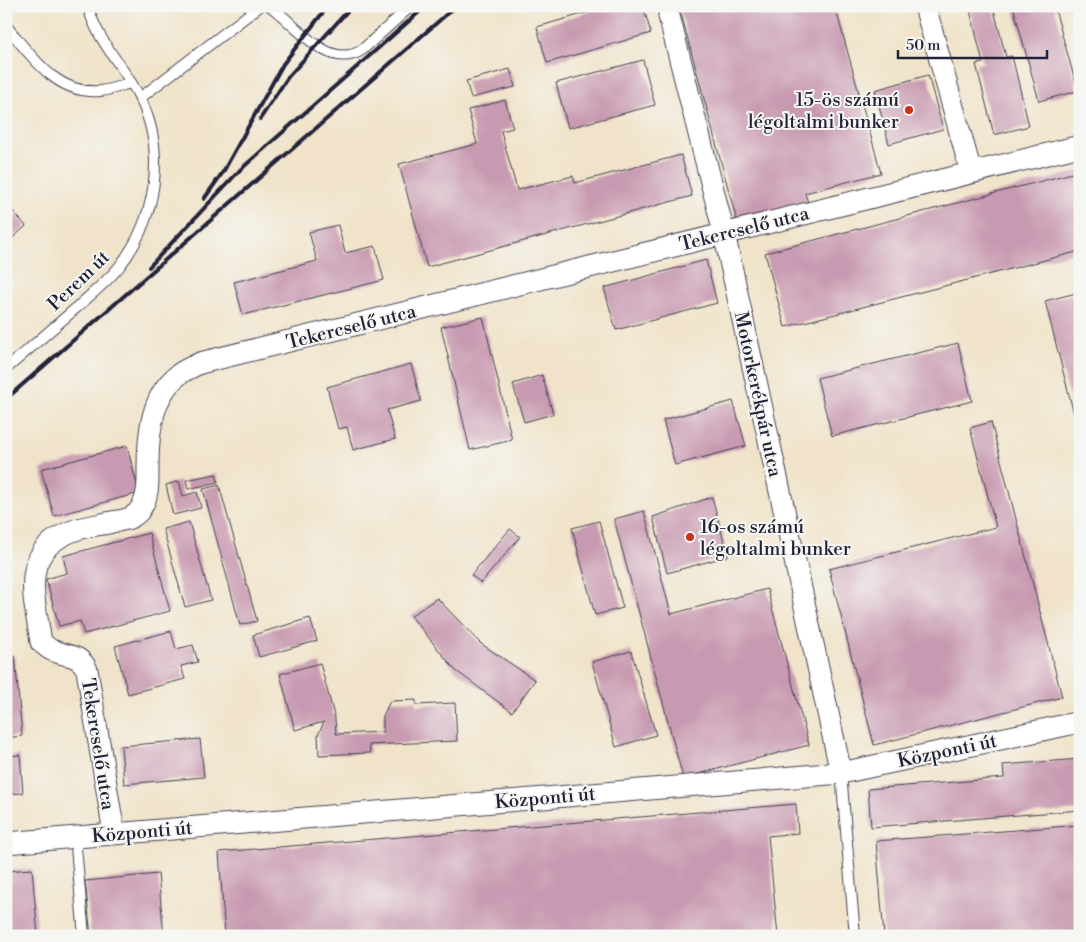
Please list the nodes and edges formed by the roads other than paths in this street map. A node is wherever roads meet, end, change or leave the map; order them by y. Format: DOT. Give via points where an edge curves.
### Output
graph roads {
  1 [pos="88,6"];
  2 [pos="260,6"];
  3 [pos="270,6"];
  4 [pos="411,6"];
  5 [pos="924,6"];
  6 [pos="668,11"];
  7 [pos="6,26"];
  8 [pos="130,83"];
  9 [pos="140,98"];
  10 [pos="1080,146"];
  11 [pos="971,172"];
  12 [pos="724,233"];
  13 [pos="6,369"];
  14 [pos="1080,722"];
  15 [pos="841,773"];
  16 [pos="114,833"];
  17 [pos="75,836"];
  18 [pos="6,843"];
  19 [pos="84,936"];
  20 [pos="854,936"];
  1 -- 8 [label="lane, Perem út" via="92,22"];
  2 -- 9 [label="lane"];
  3 -- 4 [label="lane" via="316,45 341,56 354,55 362,50"];
  5 -- 11 [label="street"];
  6 -- 12 [label="street, Motorkerékpár utca"];
  7 -- 8 [label="lane" via="43,68 69,88 102,91"];
  8 -- 9 [label="lane, Perem út"];
  9 -- 13 [label="lane, Perem út" via="148,118 156,166 145,218 129,254 103,284"];
  10 -- 11 [label="street, Tekercselő utca"];
  11 -- 12 [label="street, Tekercselő utca"];
  12 -- 15 [label="street, Motorkerékpár utca"];
  12 -- 16 [label="street, Tekercselő utca" via="200,363 177,375 162,394 152,417 148,489 141,508 130,519 75,530 53,541 40,553 33,572 41,642 53,651 83,660 87,670"];
  14 -- 15 [label="street, Központi út"];
  15 -- 16 [label="street, Központi út"];
  15 -- 20 [label="lane"];
  16 -- 17 [label="street, Központi út"];
  17 -- 18 [label="street, Központi út"];
  17 -- 19 [label="lane"];
}
